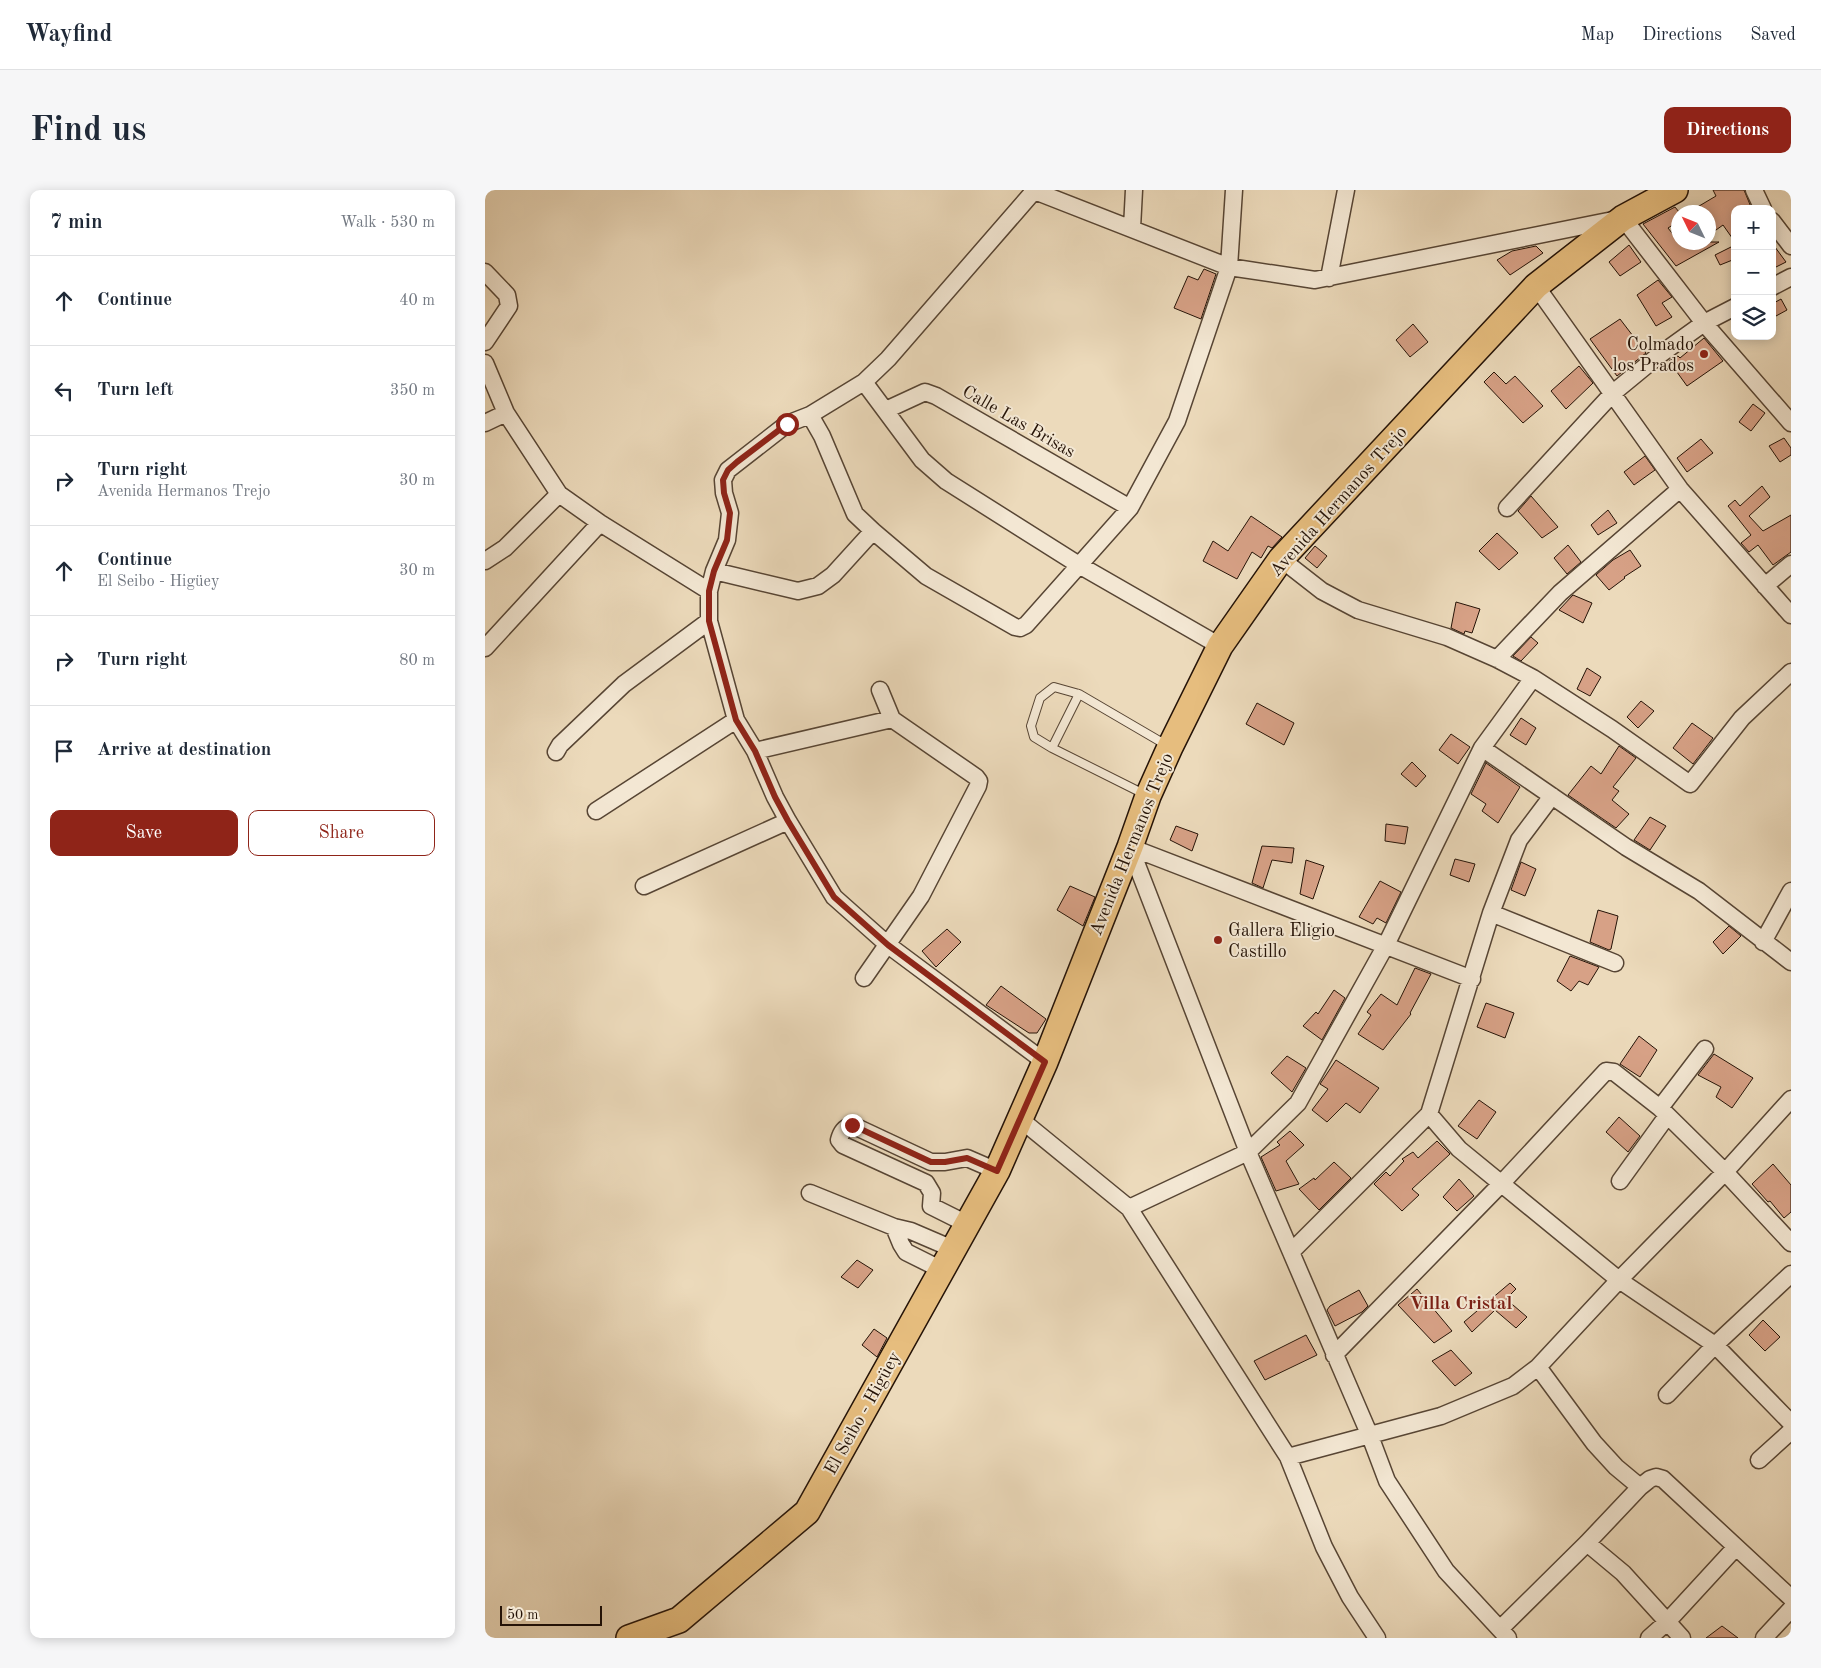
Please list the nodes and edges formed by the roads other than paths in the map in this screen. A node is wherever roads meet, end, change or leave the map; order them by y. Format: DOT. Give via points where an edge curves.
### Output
graph roads {
  1 [pos="1134,190"];
  2 [pos="1235,190"];
  3 [pos="1345,190"];
  4 [pos="1675,190"];
  5 [pos="1754,190"];
  6 [pos="1033,191"];
  7 [pos="1761,205"];
  8 [pos="1623,218"];
  9 [pos="1776,226"];
  10 [pos="1132,228"];
  11 [pos="1791,246"];
  12 [pos="1229,267"];
  13 [pos="485,272"];
  14 [pos="1791,277"];
  15 [pos="1329,278"];
  16 [pos="1776,285"];
  17 [pos="1536,286"];
  18 [pos="1731,309"];
  19 [pos="1705,323"];
  20 [pos="485,342"];
  21 [pos="485,363"];
  22 [pos="864,382"];
  23 [pos="1613,393"];
  24 [pos="886,410"];
  25 [pos="506,413"];
  26 [pos="810,415"];
  27 [pos="485,423"];
  28 [pos="1791,423"];
  29 [pos="1680,489"];
  30 [pos="559,494"];
  31 [pos="1130,508"];
  32 [pos="1507,508"];
  33 [pos="600,523"];
  34 [pos="873,532"];
  35 [pos="1281,560"];
  36 [pos="485,561"];
  37 [pos="1791,564"];
  38 [pos="1079,565"];
  39 [pos="714,571"];
  40 [pos="1765,586"];
  41 [pos="709,591"];
  42 [pos="1791,614"];
  43 [pos="709,621"];
  44 [pos="1220,646"];
  45 [pos="485,648"];
  46 [pos="1497,659"];
  47 [pos="1791,672"];
  48 [pos="1533,678"];
  49 [pos="880,690"];
  50 [pos="1079,694"];
  51 [pos="892,719"];
  52 [pos="736,720"];
  53 [pos="1170,747"];
  54 [pos="1052,748"];
  55 [pos="1482,748"];
  56 [pos="755,751"];
  57 [pos="556,752"];
  58 [pos="1148,796"];
  59 [pos="1552,796"];
  60 [pos="596,811"];
  61 [pos="788,821"];
  62 [pos="1130,847"];
  63 [pos="645,886"];
  64 [pos="1791,891"];
  65 [pos="1491,913"];
  66 [pos="1763,942"];
  67 [pos="888,945"];
  68 [pos="1386,945"];
  69 [pos="1615,962"];
  70 [pos="1791,962"];
  71 [pos="864,978"];
  72 [pos="1472,979"];
  73 [pos="1705,1049"];
  74 [pos="1045,1062"];
  75 [pos="1791,1099"];
  76 [pos="1663,1112"];
  77 [pos="1429,1114"];
  78 [pos="1020,1119"];
  79 [pos="1248,1152"];
  80 [pos="931,1162"];
  81 [pos="997,1171"];
  82 [pos="1725,1172"];
  83 [pos="919,1180"];
  84 [pos="1620,1181"];
  85 [pos="1501,1184"];
  86 [pos="810,1193"];
  87 [pos="1129,1208"];
  88 [pos="967,1224"];
  89 [pos="894,1227"];
  90 [pos="1791,1243"];
  91 [pos="1291,1252"];
  92 [pos="947,1260"];
  93 [pos="1791,1274"];
  94 [pos="1619,1280"];
  95 [pos="1715,1345"];
  96 [pos="1334,1355"];
  97 [pos="1538,1367"];
  98 [pos="1667,1395"];
  99 [pos="1791,1423"];
  100 [pos="1791,1431"];
  101 [pos="1370,1436"];
  102 [pos="1288,1457"];
  103 [pos="1759,1460"];
  104 [pos="1641,1487"];
  105 [pos="1587,1543"];
  106 [pos="1736,1547"];
  107 [pos="1791,1598"];
  108 [pos="1791,1609"];
  109 [pos="1667,1622"];
  110 [pos="1504,1633"];
  111 [pos="629,1638"];
  112 [pos="1377,1638"];
  113 [pos="1649,1638"];
  114 [pos="1681,1638"];
  115 [pos="1764,1638"];
  1 -- 10 [label="street"];
  2 -- 12 [label="street"];
  3 -- 15 [label="street"];
  4 -- 8 [label="main road, Avenida Hermanos Trejo"];
  5 -- 7 [label="street"];
  6 -- 10 [label="street"];
  6 -- 22 [label="street" via="888,359"];
  8 -- 15 [label="street"];
  8 -- 17 [label="main road, Avenida Hermanos Trejo"];
  8 -- 19 [label="street"];
  9 -- 11 [label="street"];
  10 -- 12 [label="street"];
  12 -- 15 [label="street" via="1315,280"];
  12 -- 31 [label="street" via="1177,421"];
  13 -- 20 [label="street" via="507,295 509,306"];
  14 -- 16 [label="street"];
  17 -- 23 [label="street"];
  17 -- 35 [label="main road, Avenida Hermanos Trejo"];
  18 -- 19 [label="street"];
  19 -- 23 [label="street"];
  19 -- 28 [label="street"];
  21 -- 25 [label="street"];
  22 -- 24 [label="street"];
  22 -- 26 [label="street"];
  23 -- 29 [label="street"];
  23 -- 32 [label="street"];
  24 -- 31 [label="street, Calle Las Brisas" via="925,392 936,396"];
  24 -- 38 [label="street" via="922,460 946,481"];
  25 -- 27 [label="street"];
  25 -- 30 [label="street"];
  26 -- 34 [label="street" via="855,514"];
  26 -- 39 [label="street" via="787,424 728,470 723,480 730,513 727,540"];
  29 -- 40 [label="street"];
  29 -- 46 [label="street" via="1560,593"];
  30 -- 33 [label="street"];
  30 -- 36 [label="street" via="505,548"];
  31 -- 38 [label="street"];
  33 -- 41 [label="street"];
  33 -- 45 [label="street"];
  34 -- 38 [label="street" via="926,576 1015,628 1026,624"];
  34 -- 39 [label="street" via="833,575 818,586 798,591"];
  35 -- 44 [label="main road, Avenida Hermanos Trejo"];
  35 -- 46 [label="street" via="1322,591 1358,610 1447,637"];
  37 -- 40 [label="street"];
  38 -- 44 [label="street"];
  39 -- 41 [label="street"];
  40 -- 42 [label="street"];
  41 -- 43 [label="street"];
  43 -- 52 [label="street"];
  43 -- 57 [label="street" via="624,684"];
  44 -- 53 [label="main road, Avenida Hermanos Trejo"];
  46 -- 48 [label="street"];
  47 -- 48 [label="street" via="1742,718 1690,784 1612,728"];
  48 -- 55 [label="street"];
  49 -- 51 [label="street"];
  50 -- 53 [label="lane"];
  50 -- 54 [label="lane"];
  50 -- 54 [label="lane" via="1054,687 1040,698 1031,726 1034,737"];
  51 -- 56 [label="street"];
  51 -- 67 [label="street" via="975,777 979,786 921,896"];
  52 -- 56 [label="street"];
  52 -- 60 [label="street"];
  53 -- 58 [label="main road, Avenida Hermanos Trejo"];
  54 -- 58 [label="lane"];
  55 -- 59 [label="street"];
  55 -- 68 [label="street"];
  56 -- 61 [label="street"];
  58 -- 62 [label="main road, Avenida Hermanos Trejo"];
  59 -- 65 [label="street" via="1519,840"];
  59 -- 66 [label="street" via="1626,847 1699,891"];
  61 -- 63 [label="street"];
  61 -- 67 [label="street" via="834,897"];
  62 -- 68 [label="street"];
  62 -- 74 [label="main road, Avenida Hermanos Trejo"];
  62 -- 79 [label="street"];
  64 -- 66 [label="street"];
  65 -- 69 [label="street"];
  65 -- 72 [label="street"];
  66 -- 70 [label="street"];
  67 -- 71 [label="street"];
  67 -- 74 [label="street"];
  68 -- 72 [label="street"];
  68 -- 79 [label="street" via="1298,1103"];
  72 -- 77 [label="street"];
  73 -- 76 [label="street"];
  74 -- 78 [label="main road, Avenida Hermanos Trejo"];
  75 -- 82 [label="street"];
  76 -- 82 [label="street"];
  76 -- 84 [label="street"];
  76 -- 85 [label="street" via="1614,1072 1606,1071"];
  77 -- 85 [label="street" via="1459,1149"];
  77 -- 91 [label="street"];
  78 -- 81 [label="main road, El Seibo - Higüey"];
  78 -- 87 [label="street"];
  79 -- 87 [label="street"];
  79 -- 91 [label="street"];
  80 -- 81 [label="street" via="967,1158"];
  80 -- 83 [label="street"];
  80 -- 83 [label="street" via="852,1125 841,1134 839,1140 843,1144"];
  81 -- 88 [label="main road, El Seibo - Higüey"];
  82 -- 90 [label="street"];
  82 -- 94 [label="street"];
  83 -- 88 [label="street" via="926,1183 932,1193 931,1206"];
  85 -- 94 [label="street"];
  85 -- 96 [label="street"];
  86 -- 89 [label="street"];
  87 -- 102 [label="street"];
  88 -- 92 [label="main road, El Seibo - Higüey"];
  89 -- 92 [label="street" via="911,1232"];
  89 -- 92 [label="street" via="906,1252"];
  91 -- 96 [label="street"];
  92 -- 111 [label="main road, El Seibo - Higüey" via="807,1512 679,1620"];
  93 -- 95 [label="street"];
  94 -- 95 [label="street"];
  94 -- 97 [label="street"];
  95 -- 98 [label="street"];
  95 -- 99 [label="street"];
  96 -- 101 [label="street"];
  97 -- 101 [label="street" via="1513,1386 1441,1416"];
  97 -- 104 [label="street" via="1594,1443"];
  100 -- 103 [label="street"];
  101 -- 102 [label="street"];
  101 -- 110 [label="street" via="1387,1481 1447,1572"];
  102 -- 112 [label="street" via="1325,1548 1350,1597"];
  104 -- 105 [label="street"];
  104 -- 106 [label="street" via="1650,1479 1663,1479"];
  105 -- 109 [label="street" via="1623,1573"];
  105 -- 110 [label="street"];
  106 -- 107 [label="street"];
  106 -- 109 [label="street"];
  108 -- 115 [label="street"];
  109 -- 113 [label="street"];
  109 -- 114 [label="street"];
}
